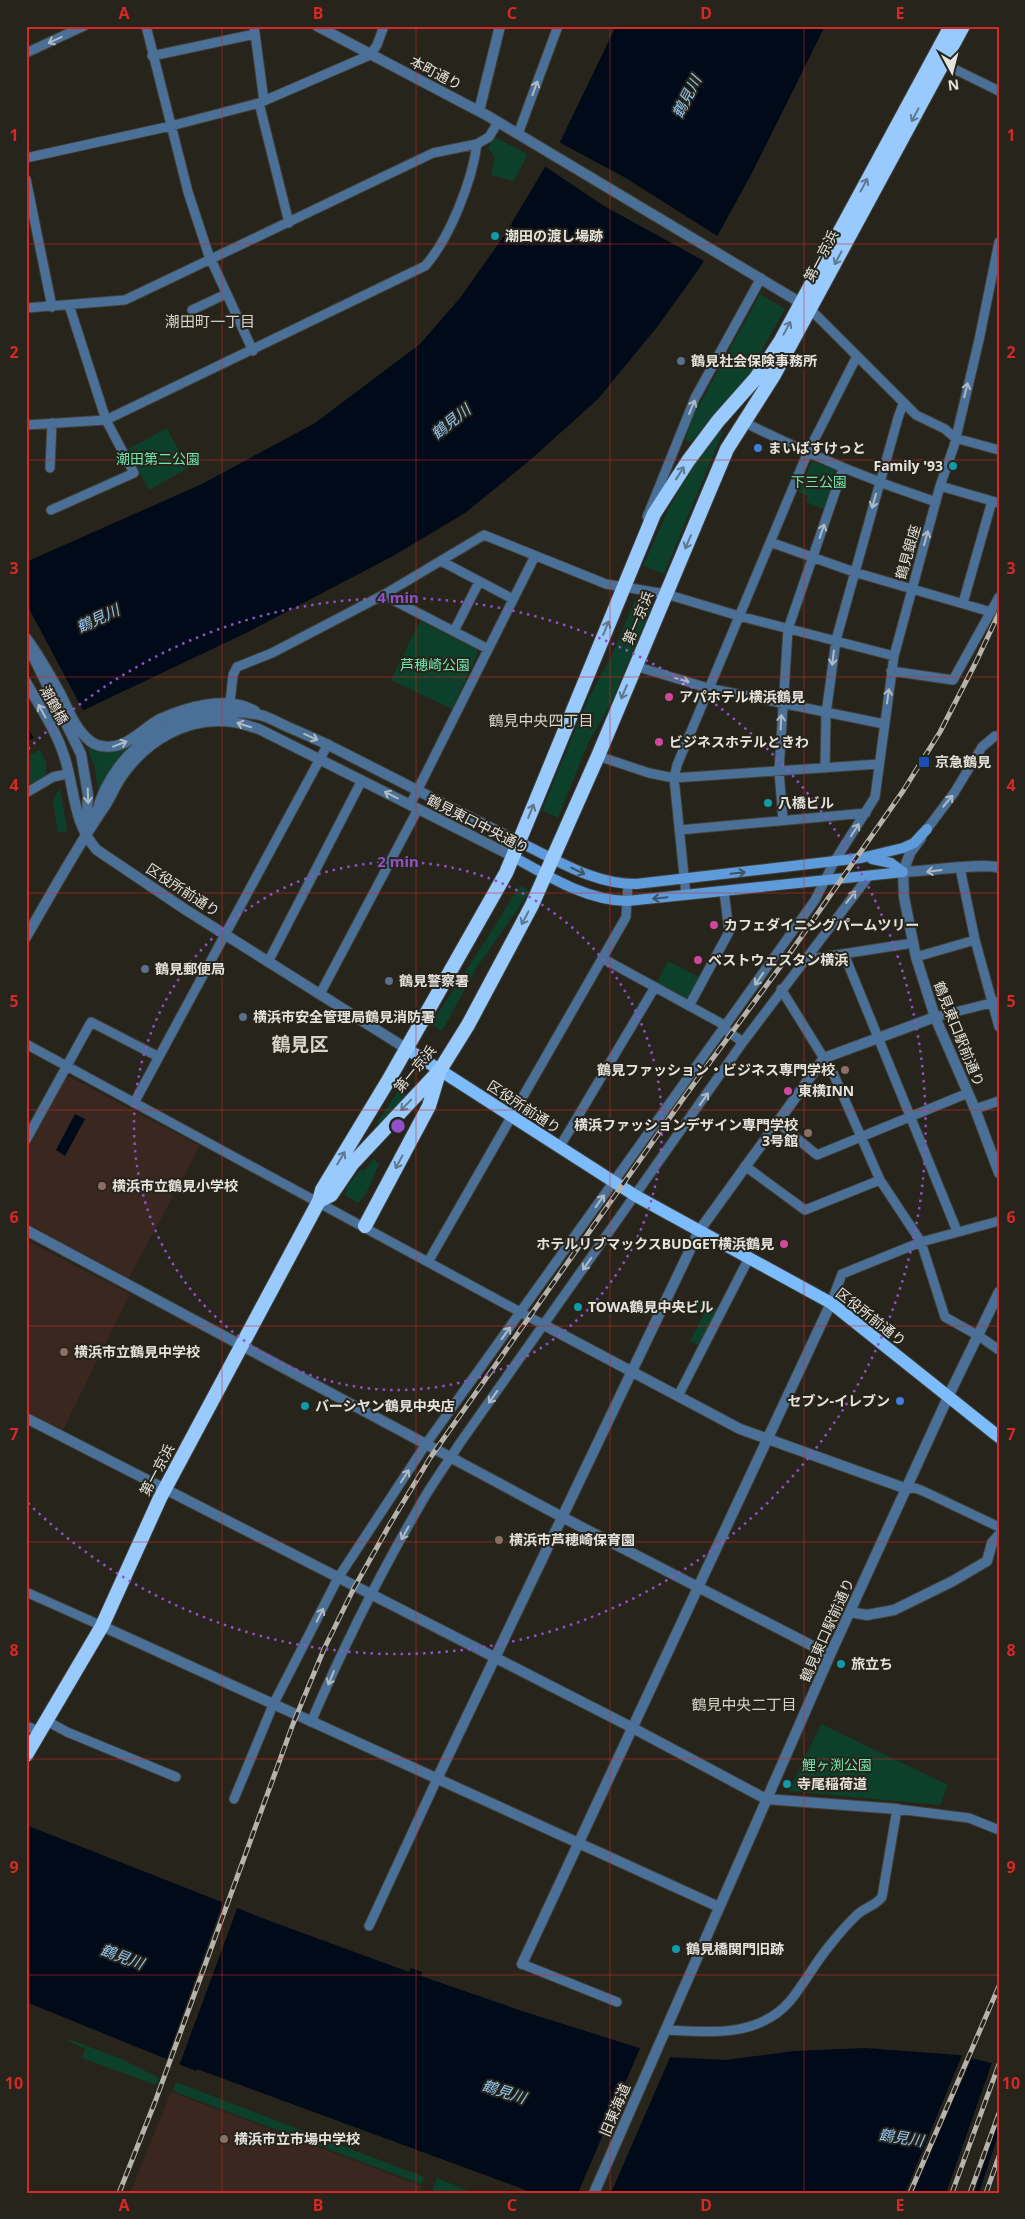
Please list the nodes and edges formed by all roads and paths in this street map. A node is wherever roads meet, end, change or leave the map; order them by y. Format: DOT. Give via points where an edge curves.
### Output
graph roads {
  1 [pos="84,26"];
  2 [pos="146,26"];
  3 [pos="317,26"];
  4 [pos="384,26"];
  5 [pos="500,26"];
  6 [pos="558,26"];
  7 [pos="951,26"];
  8 [pos="963,26"];
  9 [pos="254,30"];
  10 [pos="26,53"];
  11 [pos="370,55"];
  12 [pos="152,56"];
  13 [pos="938,61"];
  14 [pos="999,91"];
  15 [pos="261,102"];
  16 [pos="479,111"];
  17 [pos="498,122"];
  18 [pos="171,126"];
  19 [pos="518,134"];
  20 [pos="477,144"];
  21 [pos="26,158"];
  22 [pos="26,179"];
  23 [pos="288,223"];
  24 [pos="999,242"];
  25 [pos="211,260"];
  26 [pos="761,278"];
  27 [pos="226,294"];
  28 [pos="69,305"];
  29 [pos="806,306"];
  30 [pos="52,307"];
  31 [pos="26,308"];
  32 [pos="192,310"];
  33 [pos="254,350"];
  34 [pos="857,356"];
  35 [pos="904,404"];
  36 [pos="106,420"];
  37 [pos="744,422"];
  38 [pos="52,423"];
  39 [pos="26,425"];
  40 [pos="955,438"];
  41 [pos="999,450"];
  42 [pos="807,454"];
  43 [pos="50,468"];
  44 [pos="843,469"];
  45 [pos="879,484"];
  46 [pos="940,486"];
  47 [pos="936,502"];
  48 [pos="995,502"];
  49 [pos="51,510"];
  50 [pos="770,542"];
  51 [pos="535,556"];
  52 [pos="812,558"];
  53 [pos="441,561"];
  54 [pos="632,568"];
  55 [pos="854,572"];
  56 [pos="478,582"];
  57 [pos="624,587"];
  58 [pos="912,589"];
  59 [pos="385,594"];
  60 [pos="666,594"];
  61 [pos="999,597"];
  62 [pos="513,599"];
  63 [pos="963,603"];
  64 [pos="992,612"];
  65 [pos="739,616"];
  66 [pos="788,629"];
  67 [pos="454,631"];
  68 [pos="26,638"];
  69 [pos="836,640"];
  70 [pos="26,642"];
  71 [pos="488,649"];
  72 [pos="894,656"];
  73 [pos="635,666"];
  74 [pos="891,672"];
  75 [pos="26,682"];
  76 [pos="708,688"];
  77 [pos="230,704"];
  78 [pos="782,704"];
  79 [pos="826,714"];
  80 [pos="263,716"];
  81 [pos="884,724"];
  82 [pos="75,730"];
  83 [pos="999,736"];
  84 [pos="328,744"];
  85 [pos="598,756"];
  86 [pos="320,759"];
  87 [pos="879,764"];
  88 [pos="825,768"];
  89 [pos="779,771"];
  90 [pos="68,774"];
  91 [pos="674,778"];
  92 [pos="362,780"];
  93 [pos="417,790"];
  94 [pos="26,793"];
  95 [pos="414,807"];
  96 [pos="866,813"];
  97 [pos="94,820"];
  98 [pos="783,820"];
  99 [pos="927,829"];
  100 [pos="679,830"];
  101 [pos="86,833"];
  102 [pos="519,842"];
  103 [pos="512,856"];
  104 [pos="552,858"];
  105 [pos="861,858"];
  106 [pos="834,862"];
  107 [pos="960,868"];
  108 [pos="999,868"];
  109 [pos="903,872"];
  110 [pos="545,874"];
  111 [pos="868,877"];
  112 [pos="684,879"];
  113 [pos="824,881"];
  114 [pos="628,884"];
  115 [pos="724,891"];
  116 [pos="686,895"];
  117 [pos="627,901"];
  118 [pos="225,935"];
  119 [pos="27,936"];
  120 [pos="975,940"];
  121 [pos="913,943"];
  122 [pos="844,954"];
  123 [pos="916,957"];
  124 [pos="602,958"];
  125 [pos="804,960"];
  126 [pos="268,962"];
  127 [pos="655,988"];
  128 [pos="781,989"];
  129 [pos="320,994"];
  130 [pos="995,1001"];
  131 [pos="689,1006"];
  132 [pos="935,1017"];
  133 [pos="725,1027"];
  134 [pos="999,1027"];
  135 [pos="877,1038"];
  136 [pos="743,1042"];
  137 [pos="26,1044"];
  138 [pos="407,1049"];
  139 [pos="159,1057"];
  140 [pos="824,1058"];
  141 [pos="66,1065"];
  142 [pos="440,1070"];
  143 [pos="968,1093"];
  144 [pos="999,1101"];
  145 [pos="134,1103"];
  146 [pos="975,1109"];
  147 [pos="511,1117"];
  148 [pos="910,1117"];
  149 [pos="777,1122"];
  150 [pos="860,1138"];
  151 [pos="26,1140"];
  152 [pos="559,1148"];
  153 [pos="745,1166"];
  154 [pos="999,1173"];
  155 [pos="880,1180"];
  156 [pos="614,1182"];
  157 [pos="636,1196"];
  158 [pos="319,1202"];
  159 [pos="999,1221"];
  160 [pos="365,1226"];
  161 [pos="26,1230"];
  162 [pos="699,1231"];
  163 [pos="957,1231"];
  164 [pos="921,1242"];
  165 [pos="749,1258"];
  166 [pos="428,1262"];
  167 [pos="999,1292"];
  168 [pos="831,1303"];
  169 [pos="521,1312"];
  170 [pos="544,1325"];
  171 [pos="978,1336"];
  172 [pos="242,1345"];
  173 [pos="999,1350"];
  174 [pos="631,1372"];
  175 [pos="678,1396"];
  176 [pos="948,1397"];
  177 [pos="26,1418"];
  178 [pos="999,1437"];
  179 [pos="766,1438"];
  180 [pos="426,1444"];
  181 [pos="451,1457"];
  182 [pos="906,1489"];
  183 [pos="165,1490"];
  184 [pos="562,1517"];
  185 [pos="999,1527"];
  186 [pos="999,1535"];
  187 [pos="338,1578"];
  188 [pos="697,1588"];
  189 [pos="26,1592"];
  190 [pos="371,1594"];
  191 [pos="850,1612"];
  192 [pos="102,1626"];
  193 [pos="830,1655"];
  194 [pos="494,1659"];
  195 [pos="273,1705"];
  196 [pos="312,1722"];
  197 [pos="37,1726"];
  198 [pos="631,1728"];
  199 [pos="26,1755"];
  200 [pos="176,1777"];
  201 [pos="437,1779"];
  202 [pos="234,1798"];
  203 [pos="766,1799"];
  204 [pos="896,1809"];
  205 [pos="999,1830"];
  206 [pos="578,1844"];
  207 [pos="719,1907"];
  208 [pos="368,1926"];
  209 [pos="522,1964"];
  210 [pos="616,2002"];
  211 [pos="663,2034"];
  212 [pos="594,2193"];
  1 -- 10 [label="street, one-way"];
  2 -- 12 [label="street"];
  3 -- 11 [label="street, 本町通り"];
  4 -- 11 [label="street" via="378,45"];
  5 -- 16 [label="street"];
  19 -- 6 [label="street, one-way"];
  7 -- 13 [label="highway, 第一京浜"];
  8 -- 13 [label="highway, 第一京浜"];
  9 -- 12 [label="street"];
  9 -- 15 [label="street"];
  11 -- 15 [label="street"];
  11 -- 16 [label="street, 本町通り"];
  12 -- 18 [label="street"];
  13 -- 14 [label="street"];
  13 -- 29 [label="highway, 第一京浜"];
  15 -- 18 [label="street"];
  15 -- 23 [label="street"];
  16 -- 17 [label="street, 本町通り"];
  17 -- 19 [label="street, 本町通り"];
  17 -- 20 [label="street" via="489,137"];
  18 -- 21 [label="street"];
  18 -- 25 [label="street" via="188,192"];
  19 -- 26 [label="street, 本町通り"];
  20 -- 23 [label="street" via="433,153"];
  20 -- 33 [label="street" via="469,181 438,251 425,266"];
  22 -- 30 [label="street"];
  23 -- 25 [label="street"];
  40 -- 24 [label="street, 鶴見銀座, one-way"];
  25 -- 27 [label="street"];
  25 -- 28 [label="street" via="125,300"];
  26 -- 29 [label="street, 本町通り"];
  54 -- 26 [label="street, one-way" via="650,507 695,398"];
  27 -- 32 [label="street"];
  27 -- 33 [label="street"];
  28 -- 30 [label="street"];
  28 -- 36 [label="street"];
  29 -- 34 [label="street"];
  29 -- 37 [label="highway, 第一京浜" via="774,375"];
  54 -- 29 [label="highway, 第一京浜, one-way" via="654,514 688,461 756,378"];
  30 -- 31 [label="street"];
  33 -- 36 [label="street"];
  34 -- 35 [label="street"];
  34 -- 42 [label="street"];
  35 -- 40 [label="street"];
  35 -- 45 [label="street"];
  36 -- 38 [label="street"];
  36 -- 49 [label="street" via="134,474"];
  37 -- 42 [label="street"];
  37 -- 60 [label="highway, 第一京浜, one-way" via="727,449"];
  38 -- 39 [label="street"];
  38 -- 43 [label="street"];
  40 -- 41 [label="street"];
  40 -- 46 [label="street, 鶴見銀座"];
  42 -- 44 [label="street"];
  42 -- 50 [label="street"];
  44 -- 45 [label="street"];
  52 -- 44 [label="street, one-way"];
  45 -- 47 [label="street"];
  45 -- 55 [label="street, one-way"];
  46 -- 47 [label="street, 鶴見銀座"];
  46 -- 48 [label="street"];
  58 -- 47 [label="street, 鶴見銀座, one-way"];
  48 -- 63 [label="street"];
  50 -- 52 [label="street"];
  50 -- 65 [label="street"];
  51 -- 53 [label="street" via="484,535"];
  51 -- 57 [label="street" via="606,584"];
  51 -- 62 [label="street"];
  52 -- 55 [label="street"];
  52 -- 66 [label="street"];
  53 -- 56 [label="street"];
  53 -- 59 [label="street"];
  54 -- 57 [label="highway, 第一京浜"];
  55 -- 58 [label="street"];
  55 -- 69 [label="street"];
  56 -- 62 [label="street"];
  56 -- 67 [label="street"];
  57 -- 60 [label="street"];
  102 -- 57 [label="highway, 第一京浜, one-way"];
  58 -- 63 [label="street"];
  58 -- 72 [label="street, 鶴見銀座"];
  59 -- 67 [label="street"];
  59 -- 77 [label="street" via="288,646 237,667 233,674"];
  60 -- 65 [label="street"];
  60 -- 73 [label="highway, 第一京浜"];
  61 -- 64 [label="street"];
  62 -- 71 [label="street"];
  63 -- 64 [label="street"];
  64 -- 74 [label="street" via="986,617 953,680"];
  65 -- 66 [label="street"];
  65 -- 76 [label="street"];
  66 -- 69 [label="street"];
  66 -- 78 [label="street"];
  67 -- 71 [label="street"];
  68 -- 82 [label="street" via="42,661"];
  69 -- 72 [label="street"];
  69 -- 79 [label="street, one-way"];
  70 -- 82 [label="street"];
  71 -- 93 [label="street"];
  72 -- 74 [label="street, 鶴見銀座"];
  73 -- 76 [label="street, one-way"];
  73 -- 85 [label="highway, 第一京浜, one-way"];
  81 -- 74 [label="street, 鶴見銀座, one-way"];
  90 -- 75 [label="street, 潮鶴橋, one-way" via="63,751"];
  76 -- 78 [label="street"];
  76 -- 91 [label="street"];
  77 -- 80 [label="street" via="249,707"];
  82 -- 77 [label="street, one-way" via="94,744 114,746 179,712"];
  78 -- 79 [label="street"];
  89 -- 78 [label="street, one-way"];
  79 -- 81 [label="street"];
  79 -- 88 [label="street"];
  80 -- 84 [label="street, 鶴見東口中央通り, one-way"];
  80 -- 97 [label="street, 鶴見東口中央通り" via="240,712 205,714 158,730 133,750 113,774 101,795"];
  81 -- 87 [label="street, 鶴見銀座"];
  82 -- 101 [label="street, one-way" via="88,795"];
  99 -- 83 [label="street, one-way" via="982,747"];
  84 -- 86 [label="street"];
  84 -- 93 [label="street, 鶴見東口中央通り"];
  85 -- 91 [label="street"];
  85 -- 104 [label="highway, 第一京浜"];
  86 -- 92 [label="street, 鶴見東口中央通り"];
  86 -- 97 [label="street, 鶴見東口中央通り, one-way" via="259,729 234,722 186,726 161,738 143,752 122,776"];
  86 -- 118 [label="street"];
  87 -- 88 [label="street"];
  87 -- 96 [label="street, 鶴見銀座" via="875,797"];
  88 -- 89 [label="street"];
  89 -- 91 [label="street"];
  89 -- 98 [label="street"];
  90 -- 94 [label="street" via="53,777"];
  90 -- 101 [label="street, 区役所前通り"];
  91 -- 100 [label="street"];
  95 -- 92 [label="street, 鶴見東口中央通り, one-way"];
  92 -- 126 [label="street"];
  93 -- 95 [label="street"];
  93 -- 102 [label="street, 鶴見東口中央通り"];
  95 -- 103 [label="street, 鶴見東口中央通り"];
  95 -- 129 [label="street"];
  96 -- 98 [label="street"];
  106 -- 96 [label="street, 鶴見銀座, one-way"];
  97 -- 101 [label="street, 鶴見東口中央通り"];
  98 -- 100 [label="street"];
  99 -- 105 [label="main road" via="914,843 903,848"];
  99 -- 109 [label="street" via="910,853"];
  100 -- 112 [label="street"];
  101 -- 118 [label="street, 区役所前通り" via="102,855"];
  101 -- 119 [label="street, 鶴見東口中央通り"];
  102 -- 103 [label="highway, 第一京浜"];
  102 -- 104 [label="main road, 鶴見東口中央通り"];
  103 -- 110 [label="main road, 鶴見東口中央通り"];
  103 -- 138 [label="highway, 第一京浜" via="506,873"];
  104 -- 110 [label="highway, 第一京浜"];
  104 -- 114 [label="main road, 鶴見東口中央通り, one-way" via="587,876"];
  105 -- 106 [label="main road, 鶴見東口中央通り"];
  105 -- 109 [label="main road" via="879,859"];
  112 -- 106 [label="main road, 鶴見東口中央通り, one-way"];
  106 -- 113 [label="street, 鶴見銀座"];
  107 -- 108 [label="street" via="980,865"];
  107 -- 109 [label="street, one-way"];
  107 -- 120 [label="street"];
  109 -- 111 [label="main road, 鶴見東口中央通り"];
  109 -- 121 [label="street, 鶴見東口駅前通り"];
  110 -- 117 [label="main road, 鶴見東口中央通り" via="601,898"];
  110 -- 142 [label="highway, 第一京浜, one-way" via="532,905 468,1025"];
  111 -- 113 [label="main road, 鶴見東口中央通り"];
  125 -- 111 [label="street, one-way"];
  112 -- 114 [label="main road, 鶴見東口中央通り"];
  112 -- 116 [label="street"];
  113 -- 115 [label="main road, 鶴見東口中央通り"];
  113 -- 133 [label="street, 鶴見銀座, one-way" via="815,900"];
  114 -- 117 [label="street"];
  115 -- 116 [label="main road, 鶴見東口中央通り"];
  115 -- 131 [label="street" via="729,932"];
  116 -- 117 [label="main road, 鶴見東口中央通り, one-way"];
  117 -- 124 [label="street" via="626,917"];
  118 -- 126 [label="street, 区役所前通り"];
  118 -- 139 [label="street"];
  120 -- 123 [label="street"];
  120 -- 130 [label="street"];
  121 -- 122 [label="street"];
  121 -- 123 [label="street, 鶴見東口駅前通り"];
  122 -- 125 [label="street"];
  122 -- 135 [label="street"];
  123 -- 132 [label="street, 鶴見東口駅前通り"];
  124 -- 127 [label="street"];
  124 -- 147 [label="street"];
  125 -- 128 [label="street"];
  126 -- 129 [label="street, 区役所前通り"];
  127 -- 131 [label="street"];
  127 -- 152 [label="street"];
  128 -- 136 [label="street"];
  128 -- 140 [label="street"];
  129 -- 138 [label="street, 区役所前通り"];
  130 -- 132 [label="street"];
  130 -- 134 [label="street"];
  131 -- 133 [label="street"];
  132 -- 135 [label="street"];
  132 -- 143 [label="street, 鶴見東口駅前通り"];
  133 -- 136 [label="street"];
  133 -- 156 [label="street, 鶴見銀座"];
  135 -- 140 [label="street"];
  135 -- 148 [label="street"];
  157 -- 136 [label="street, one-way"];
  137 -- 141 [label="street"];
  138 -- 142 [label="main road, 区役所前通り"];
  158 -- 138 [label="highway, 第一京浜, one-way" via="322,1190"];
  139 -- 141 [label="street" via="91,1022"];
  139 -- 145 [label="street"];
  140 -- 149 [label="street"];
  140 -- 150 [label="street"];
  141 -- 145 [label="street"];
  141 -- 151 [label="street"];
  142 -- 147 [label="main road, 区役所前通り"];
  142 -- 158 [label="highway, 第一京浜, one-way" via="352,1164 331,1195"];
  142 -- 160 [label="highway, one-way" via="428,1106"];
  143 -- 146 [label="street, 鶴見東口駅前通り"];
  143 -- 148 [label="street"];
  144 -- 146 [label="street"];
  145 -- 158 [label="street"];
  146 -- 154 [label="street, 鶴見東口駅前通り"];
  147 -- 152 [label="main road, 区役所前通り"];
  147 -- 166 [label="street"];
  148 -- 150 [label="street"];
  148 -- 163 [label="street"];
  149 -- 150 [label="street" via="817,1155"];
  149 -- 153 [label="street"];
  150 -- 155 [label="street"];
  152 -- 156 [label="main road, 区役所前通り"];
  153 -- 155 [label="street" via="805,1210"];
  153 -- 162 [label="street"];
  155 -- 164 [label="street"];
  156 -- 157 [label="main road, 区役所前通り"];
  169 -- 156 [label="street, 鶴見銀座, one-way"];
  157 -- 162 [label="main road, 区役所前通り"];
  157 -- 170 [label="street, one-way"];
  158 -- 160 [label="street"];
  158 -- 172 [label="highway, 第一京浜"];
  159 -- 163 [label="street"];
  160 -- 166 [label="street"];
  161 -- 172 [label="street"];
  162 -- 165 [label="main road, 区役所前通り"];
  162 -- 174 [label="street"];
  163 -- 164 [label="street"];
  164 -- 168 [label="street" via="842,1274"];
  164 -- 171 [label="street" via="945,1317"];
  165 -- 168 [label="main road, 区役所前通り"];
  165 -- 175 [label="street"];
  166 -- 169 [label="street"];
  167 -- 171 [label="street, 鶴見東口駅前通り"];
  168 -- 176 [label="main road, 区役所前通り"];
  168 -- 179 [label="street"];
  169 -- 170 [label="street"];
  180 -- 169 [label="street, 鶴見銀座, one-way"];
  170 -- 174 [label="street"];
  170 -- 181 [label="street, one-way"];
  171 -- 173 [label="street"];
  171 -- 176 [label="street, 鶴見東口駅前通り"];
  172 -- 180 [label="street"];
  172 -- 183 [label="highway, 第一京浜"];
  174 -- 175 [label="street"];
  174 -- 184 [label="street"];
  175 -- 179 [label="street" via="740,1429"];
  176 -- 178 [label="main road, 区役所前通り"];
  176 -- 182 [label="street, 鶴見東口駅前通り"];
  177 -- 183 [label="street"];
  179 -- 182 [label="street"];
  179 -- 188 [label="street"];
  180 -- 181 [label="street"];
  187 -- 180 [label="street, 鶴見銀座, one-way"];
  181 -- 184 [label="street"];
  181 -- 190 [label="street, one-way" via="419,1506"];
  182 -- 185 [label="street" via="915,1488"];
  182 -- 191 [label="street, 鶴見東口駅前通り"];
  183 -- 187 [label="street"];
  183 -- 192 [label="highway, 第一京浜"];
  184 -- 188 [label="street"];
  184 -- 194 [label="street"];
  186 -- 191 [label="street" via="992,1543 988,1561 944,1586 888,1612 860,1615"];
  187 -- 190 [label="street"];
  195 -- 187 [label="street, 鶴見銀座, one-way"];
  188 -- 193 [label="street"];
  188 -- 198 [label="street"];
  189 -- 192 [label="street"];
  190 -- 194 [label="street"];
  190 -- 196 [label="street, one-way"];
  191 -- 193 [label="street, 鶴見東口駅前通り"];
  192 -- 195 [label="street"];
  192 -- 197 [label="highway, 第一京浜"];
  193 -- 203 [label="street, 鶴見東口駅前通り"];
  194 -- 198 [label="street"];
  194 -- 201 [label="street"];
  195 -- 196 [label="street"];
  195 -- 202 [label="street, 鶴見銀座"];
  196 -- 201 [label="street"];
  197 -- 199 [label="highway, 第一京浜"];
  197 -- 200 [label="street" via="67,1732"];
  198 -- 203 [label="street"];
  198 -- 206 [label="street"];
  201 -- 206 [label="street"];
  201 -- 208 [label="street"];
  203 -- 204 [label="street"];
  203 -- 207 [label="street, 鶴見東口駅前通り"];
  204 -- 205 [label="street" via="969,1818"];
  204 -- 211 [label="street" via="882,1897 857,1915 830,1944 790,2001 757,2026"];
  206 -- 207 [label="street"];
  206 -- 209 [label="street"];
  207 -- 211 [label="street, 鶴見東口駅前通り"];
  209 -- 210 [label="street"];
  211 -- 212 [label="street, 旧東海道"];
}
